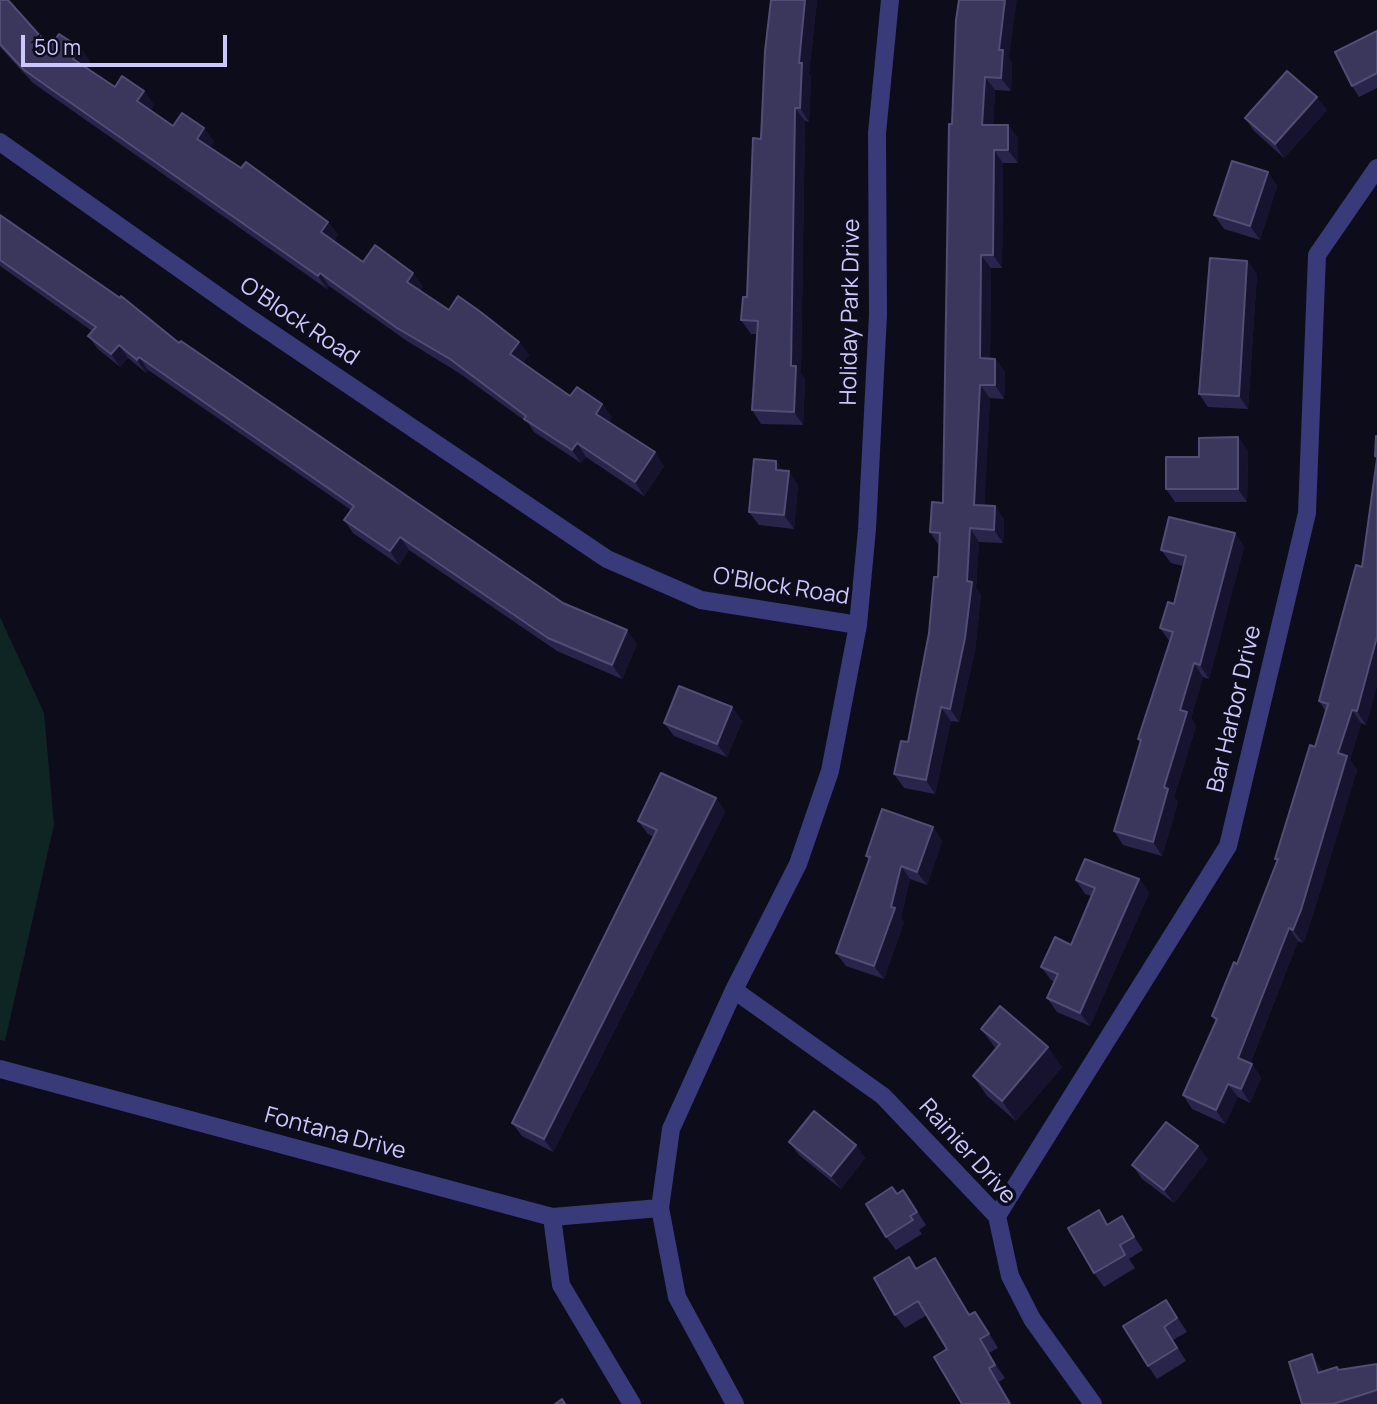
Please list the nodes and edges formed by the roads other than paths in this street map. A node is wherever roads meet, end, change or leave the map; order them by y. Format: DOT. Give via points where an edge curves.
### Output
graph roads {
  1 [pos="890,0"];
  2 [pos="0,142"];
  3 [pos="1377,168"];
  4 [pos="858,625"];
  5 [pos="734,990"];
  6 [pos="0,1069"];
  7 [pos="660,1208"];
  8 [pos="997,1216"];
  9 [pos="552,1217"];
  10 [pos="632,1404"];
  11 [pos="735,1404"];
  12 [pos="1093,1404"];
  1 -- 4 [label="street, Holiday Park Drive" via="877,133 878,315"];
  2 -- 4 [label="street, O'Block Road" via="245,315 607,559 701,600"];
  3 -- 8 [label="street, Bar Harbor Drive" via="1317,255 1307,513 1228,846"];
  4 -- 5 [label="street, O'Block Road" via="830,771 797,864"];
  5 -- 7 [label="street, O'Block Road" via="671,1129"];
  5 -- 8 [label="street, Rainier Drive" via="883,1096"];
  6 -- 9 [label="street, Fontana Drive"];
  7 -- 9 [label="street, Fontana Drive"];
  7 -- 11 [label="street, O'Block Road" via="677,1297"];
  8 -- 12 [label="street, Rainier Drive" via="1010,1276 1032,1319"];
  9 -- 10 [label="street" via="561,1284"];
}
